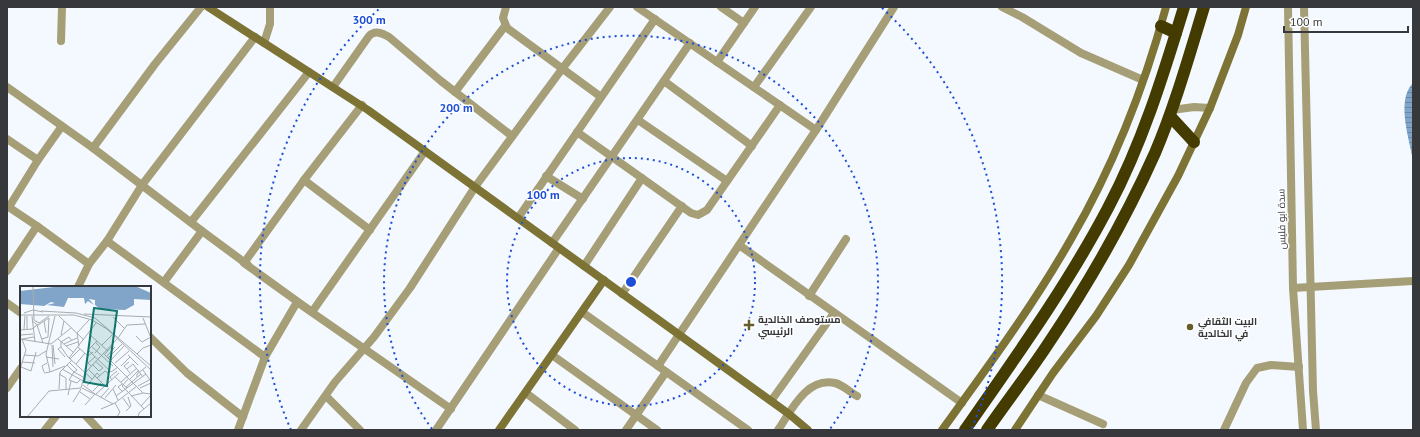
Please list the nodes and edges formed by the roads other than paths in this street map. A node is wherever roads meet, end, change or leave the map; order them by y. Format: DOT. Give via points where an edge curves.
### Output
graph roads {
  1 [pos="62,7"];
  2 [pos="201,7"];
  3 [pos="208,7"];
  4 [pos="270,7"];
  5 [pos="506,7"];
  6 [pos="610,7"];
  7 [pos="639,7"];
  8 [pos="721,7"];
  9 [pos="755,7"];
  10 [pos="811,7"];
  11 [pos="894,7"];
  12 [pos="1002,7"];
  13 [pos="1166,7"];
  14 [pos="1184,7"];
  15 [pos="1204,7"];
  16 [pos="1246,7"];
  17 [pos="1288,7"];
  18 [pos="1304,7"];
  19 [pos="655,19"];
  20 [pos="744,23"];
  21 [pos="505,26"];
  22 [pos="1161,26"];
  23 [pos="1176,33"];
  24 [pos="255,37"];
  25 [pos="61,41"];
  26 [pos="264,43"];
  27 [pos="690,44"];
  28 [pos="717,62"];
  29 [pos="562,69"];
  30 [pos="309,72"];
  31 [pos="1143,80"];
  32 [pos="664,81"];
  33 [pos="7,87"];
  34 [pos="333,87"];
  35 [pos="754,87"];
  36 [pos="455,92"];
  37 [pos="601,97"];
  38 [pos="362,105"];
  39 [pos="780,105"];
  40 [pos="1210,108"];
  41 [pos="1171,113"];
  42 [pos="638,120"];
  43 [pos="62,126"];
  44 [pos="816,130"];
  45 [pos="577,132"];
  46 [pos="512,136"];
  47 [pos="7,139"];
  48 [pos="1194,142"];
  49 [pos="752,146"];
  50 [pos="93,148"];
  51 [pos="425,151"];
  52 [pos="612,157"];
  53 [pos="38,160"];
  54 [pos="546,176"];
  55 [pos="642,178"];
  56 [pos="304,180"];
  57 [pos="727,181"];
  58 [pos="142,185"];
  59 [pos="475,187"];
  60 [pos="583,199"];
  61 [pos="682,206"];
  62 [pos="8,207"];
  63 [pos="518,218"];
  64 [pos="191,222"];
  65 [pos="37,226"];
  66 [pos="370,230"];
  67 [pos="202,231"];
  68 [pos="846,239"];
  69 [pos="107,241"];
  70 [pos="739,245"];
  71 [pos="555,246"];
  72 [pos="244,263"];
  73 [pos="90,264"];
  74 [pos="584,266"];
  75 [pos="7,271"];
  76 [pos="604,280"];
  77 [pos="1413,281"];
  78 [pos="164,282"];
  79 [pos="79,286"];
  80 [pos="1310,287"];
  81 [pos="1062,288"];
  82 [pos="1293,288"];
  83 [pos="622,294"];
  84 [pos="809,296"];
  85 [pos="1076,300"];
  86 [pos="297,302"];
  87 [pos="7,303"];
  88 [pos="20,311"];
  89 [pos="312,312"];
  90 [pos="582,312"];
  91 [pos="834,313"];
  92 [pos="679,335"];
  93 [pos="151,338"];
  94 [pos="365,348"];
  95 [pos="552,355"];
  96 [pos="265,357"];
  97 [pos="658,366"];
  98 [pos="1299,367"];
  99 [pos="20,369"];
  100 [pos="666,372"];
  101 [pos="7,388"];
  102 [pos="526,393"];
  103 [pos="1038,395"];
  104 [pos="326,396"];
  105 [pos="856,396"];
  106 [pos="771,401"];
  107 [pos="962,403"];
  108 [pos="451,409"];
  109 [pos="789,414"];
  110 [pos="636,415"];
  111 [pos="55,417"];
  112 [pos="87,417"];
  113 [pos="243,417"];
  114 [pos="1103,424"];
  115 [pos="45,430"];
  116 [pos="99,430"];
  117 [pos="238,430"];
  118 [pos="301,430"];
  119 [pos="360,430"];
  120 [pos="436,430"];
  121 [pos="499,430"];
  122 [pos="575,430"];
  123 [pos="626,430"];
  124 [pos="657,430"];
  125 [pos="748,430"];
  126 [pos="778,430"];
  127 [pos="808,430"];
  128 [pos="942,430"];
  129 [pos="965,430"];
  130 [pos="987,430"];
  131 [pos="1015,430"];
  132 [pos="1224,430"];
  133 [pos="1303,430"];
  134 [pos="1316,430"];
  1 -- 25 [label="street"];
  2 -- 50 [label="street"];
  3 -- 24 [label="main road"];
  4 -- 26 [label="street" via="270,24"];
  5 -- 21 [label="street" via="503,18"];
  6 -- 29 [label="street"];
  7 -- 19 [label="street"];
  8 -- 20 [label="street"];
  9 -- 20 [label="street"];
  10 -- 35 [label="street"];
  11 -- 44 [label="street"];
  12 -- 31 [label="street" via="1081,53"];
  13 -- 22 [label="main road"];
  14 -- 23 [label="highway"];
  15 -- 41 [label="highway"];
  16 -- 40 [label="main road"];
  17 -- 82 [label="street, سدة ابو فليس"];
  18 -- 80 [label="street"];
  19 -- 27 [label="street"];
  19 -- 37 [label="street"];
  20 -- 28 [label="street"];
  21 -- 29 [label="street"];
  21 -- 36 [label="street"];
  22 -- 23 [label="highway"];
  22 -- 31 [label="main road"];
  23 -- 81 [label="highway" via="1155,100 1129,165 1090,242"];
  24 -- 26 [label="main road"];
  24 -- 58 [label="street"];
  26 -- 30 [label="main road"];
  27 -- 28 [label="street"];
  27 -- 32 [label="street"];
  28 -- 35 [label="street"];
  29 -- 37 [label="street"];
  29 -- 46 [label="street"];
  30 -- 34 [label="main road"];
  30 -- 64 [label="street"];
  31 -- 107 [label="main road" via="1113,156 1072,238 1020,320"];
  32 -- 42 [label="street"];
  32 -- 49 [label="street"];
  33 -- 43 [label="street"];
  34 -- 36 [label="street" via="369,36 377,32 389,37"];
  34 -- 38 [label="main road"];
  35 -- 39 [label="street"];
  36 -- 46 [label="street"];
  37 -- 45 [label="street"];
  38 -- 51 [label="main road"];
  38 -- 56 [label="street"];
  39 -- 44 [label="street"];
  39 -- 49 [label="street"];
  40 -- 41 [label="street" via="1194,107"];
  40 -- 48 [label="main road"];
  41 -- 48 [label="highway"];
  41 -- 85 [label="highway" via="1137,191"];
  42 -- 52 [label="street"];
  42 -- 57 [label="street"];
  43 -- 50 [label="street"];
  43 -- 53 [label="street"];
  44 -- 70 [label="street"];
  45 -- 52 [label="street"];
  45 -- 54 [label="street"];
  46 -- 59 [label="street"];
  47 -- 53 [label="street"];
  48 -- 103 [label="main road" via="1129,265 1096,316"];
  49 -- 57 [label="street"];
  50 -- 58 [label="street"];
  51 -- 59 [label="main road"];
  51 -- 66 [label="street"];
  52 -- 55 [label="street"];
  52 -- 60 [label="street"];
  53 -- 62 [label="street"];
  54 -- 60 [label="street"];
  54 -- 63 [label="street"];
  55 -- 61 [label="street"];
  55 -- 74 [label="street"];
  56 -- 66 [label="street"];
  56 -- 72 [label="street"];
  57 -- 61 [label="street" via="703,214 695,214"];
  58 -- 64 [label="street"];
  58 -- 69 [label="street"];
  59 -- 63 [label="main road"];
  59 -- 94 [label="street" via="410,288"];
  60 -- 71 [label="street"];
  61 -- 83 [label="street"];
  62 -- 65 [label="street"];
  63 -- 71 [label="main road"];
  64 -- 67 [label="street"];
  65 -- 73 [label="street"];
  65 -- 75 [label="street"];
  66 -- 89 [label="street"];
  67 -- 72 [label="street"];
  67 -- 78 [label="street"];
  68 -- 84 [label="street"];
  69 -- 73 [label="street"];
  69 -- 78 [label="street"];
  70 -- 84 [label="street"];
  70 -- 92 [label="street"];
  71 -- 74 [label="main road"];
  71 -- 108 [label="street"];
  72 -- 86 [label="street"];
  72 -- 89 [label="street"];
  73 -- 79 [label="street"];
  74 -- 76 [label="main road"];
  76 -- 83 [label="main road"];
  76 -- 90 [label="main road"];
  77 -- 80 [label="street"];
  78 -- 96 [label="street"];
  80 -- 82 [label="street"];
  80 -- 134 [label="street"];
  81 -- 85 [label="highway"];
  81 -- 129 [label="highway"];
  82 -- 98 [label="street, سدة ابو فليس"];
  83 -- 92 [label="main road"];
  84 -- 91 [label="street"];
  85 -- 130 [label="highway"];
  86 -- 89 [label="street"];
  86 -- 96 [label="street"];
  87 -- 88 [label="street"];
  89 -- 94 [label="street"];
  90 -- 95 [label="main road"];
  90 -- 97 [label="street"];
  91 -- 106 [label="street"];
  91 -- 107 [label="street"];
  92 -- 97 [label="street"];
  92 -- 106 [label="main road"];
  93 -- 113 [label="street" via="187,373"];
  94 -- 104 [label="street"];
  94 -- 108 [label="street"];
  95 -- 102 [label="main road"];
  95 -- 110 [label="street"];
  96 -- 113 [label="street"];
  97 -- 100 [label="street"];
  98 -- 132 [label="street" via="1271,365 1257,368 1246,383"];
  98 -- 133 [label="street, سدة ابو فليس"];
  99 -- 101 [label="street"];
  100 -- 110 [label="street"];
  100 -- 125 [label="street"];
  102 -- 121 [label="main road"];
  102 -- 122 [label="street"];
  103 -- 114 [label="street"];
  103 -- 131 [label="main road"];
  104 -- 118 [label="street"];
  104 -- 119 [label="street"];
  105 -- 109 [label="street" via="835,383 814,386 804,393"];
  106 -- 109 [label="main road"];
  107 -- 128 [label="main road"];
  108 -- 120 [label="street"];
  109 -- 126 [label="street"];
  109 -- 127 [label="main road"];
  110 -- 123 [label="street"];
  110 -- 124 [label="street"];
  111 -- 115 [label="street"];
  112 -- 116 [label="street"];
  113 -- 117 [label="street"];
}
